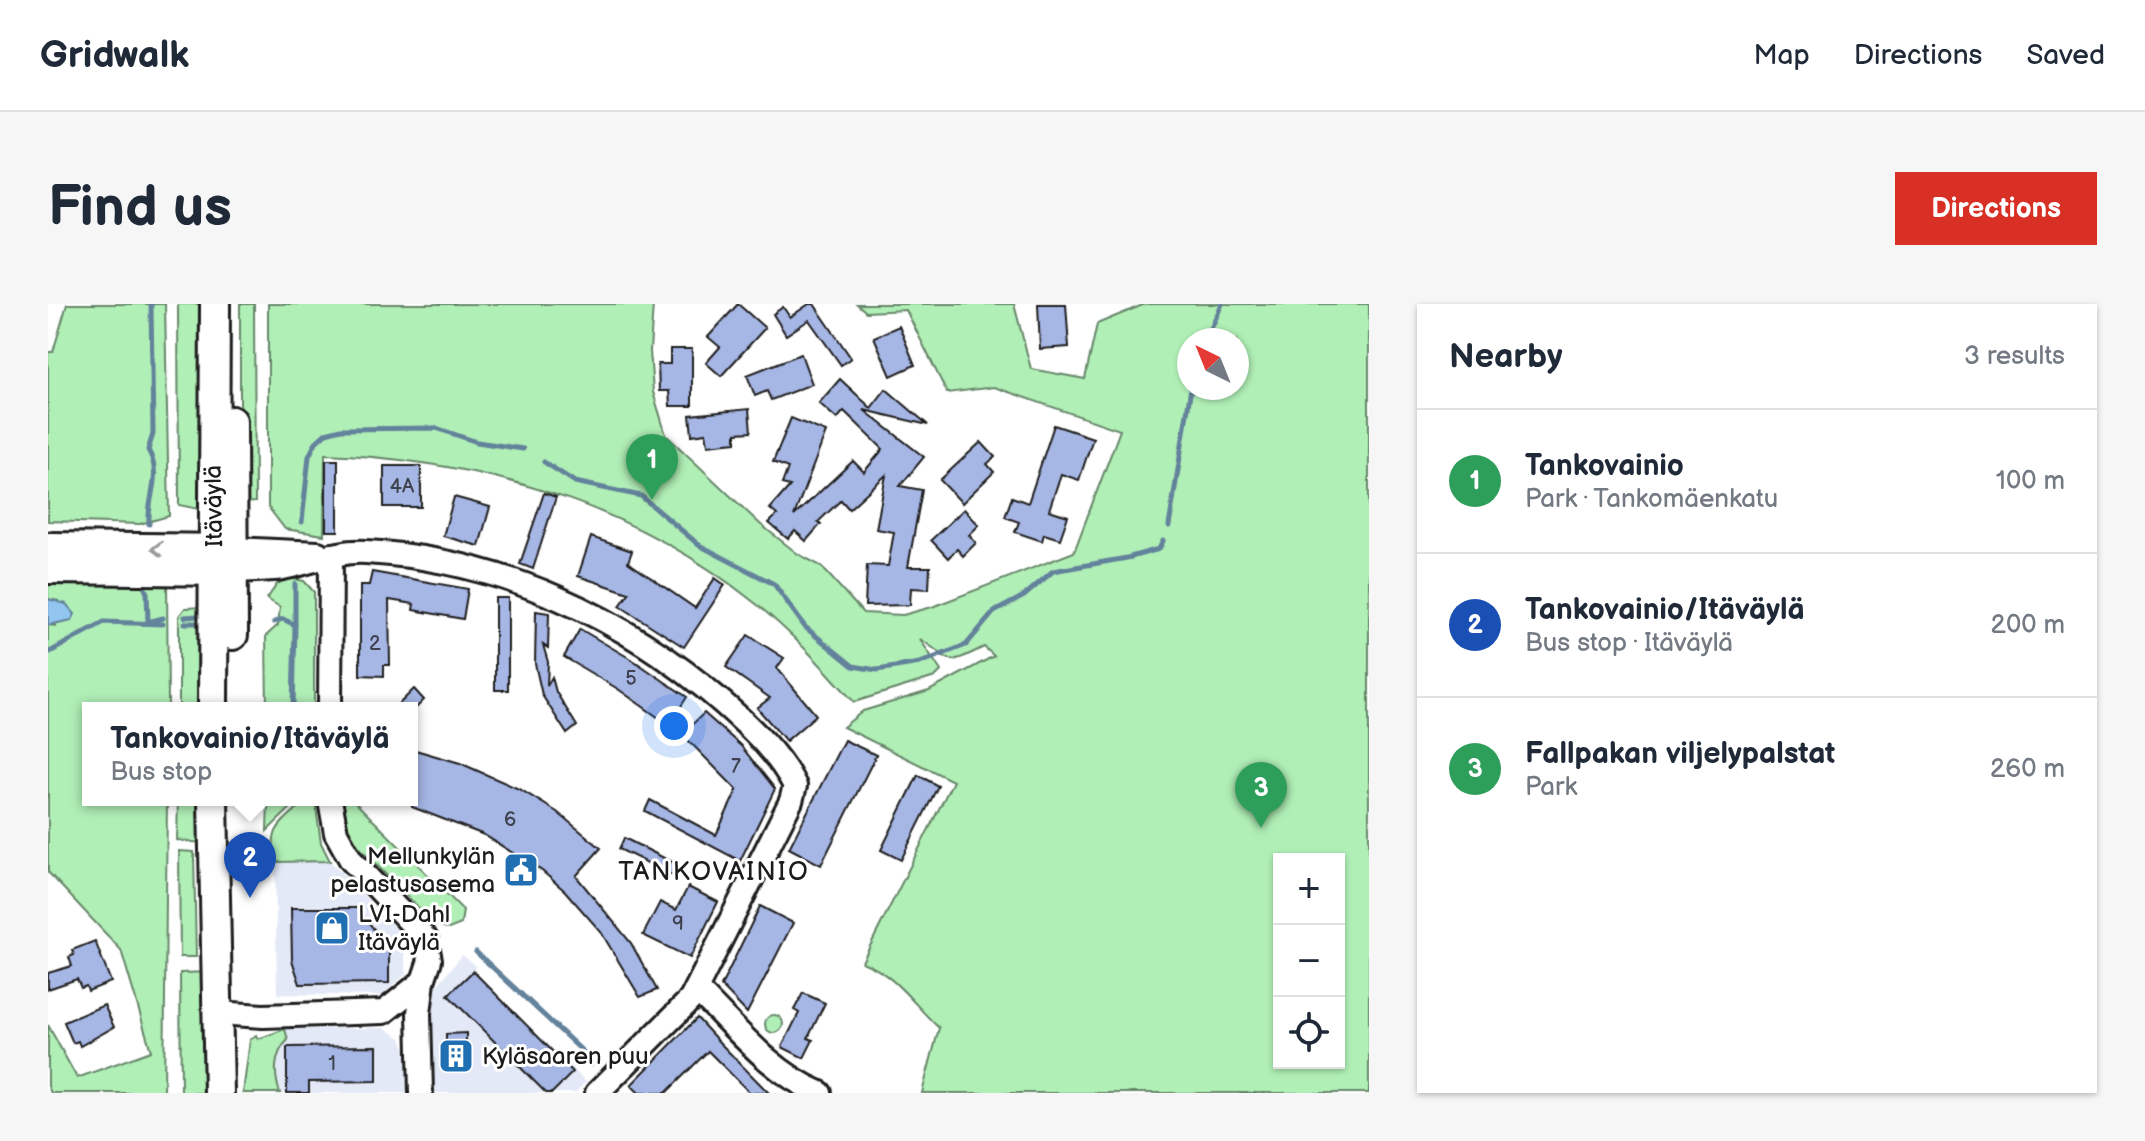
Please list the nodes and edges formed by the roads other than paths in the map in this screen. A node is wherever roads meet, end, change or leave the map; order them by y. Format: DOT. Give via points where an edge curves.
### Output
graph roads {
  1 [pos="215,304"];
  2 [pos="233,304"];
  3 [pos="48,547"];
  4 [pos="331,555"];
  5 [pos="225,560"];
  6 [pos="48,569"];
  7 [pos="213,702"];
  8 [pos="233,702"];
  9 [pos="330,702"];
  10 [pos="213,806"];
  11 [pos="232,806"];
  12 [pos="331,806"];
  13 [pos="423,981"];
  14 [pos="697,990"];
  15 [pos="227,1014"];
  16 [pos="219,1093"];
  17 [pos="236,1093"];
  18 [pos="421,1093"];
  19 [pos="597,1093"];
  20 [pos="820,1093"];
  1 -- 5 [label="main road, Itäväylä"];
  2 -- 5 [label="main road, Itäväylä"];
  5 -- 3 [label="main road, one-way"];
  4 -- 5 [label="street" via="260,548"];
  4 -- 9 [label="street"];
  4 -- 14 [label="street" via="364,552 442,561 561,598 680,668 740,718 787,770 795,786 791,801"];
  5 -- 6 [label="main road"];
  5 -- 7 [label="main road, Itäväylä"];
  5 -- 8 [label="main road, Itäväylä"];
  10 -- 15 [label="main road"];
  11 -- 15 [label="main road"];
  12 -- 13 [label="street" via="336,833 351,860 426,939 430,960"];
  13 -- 15 [label="street" via="384,1012"];
  13 -- 18 [label="street"];
  14 -- 19 [label="street"];
  14 -- 20 [label="street" via="768,1059 800,1085"];
  15 -- 16 [label="main road"];
  15 -- 17 [label="main road"];
}
